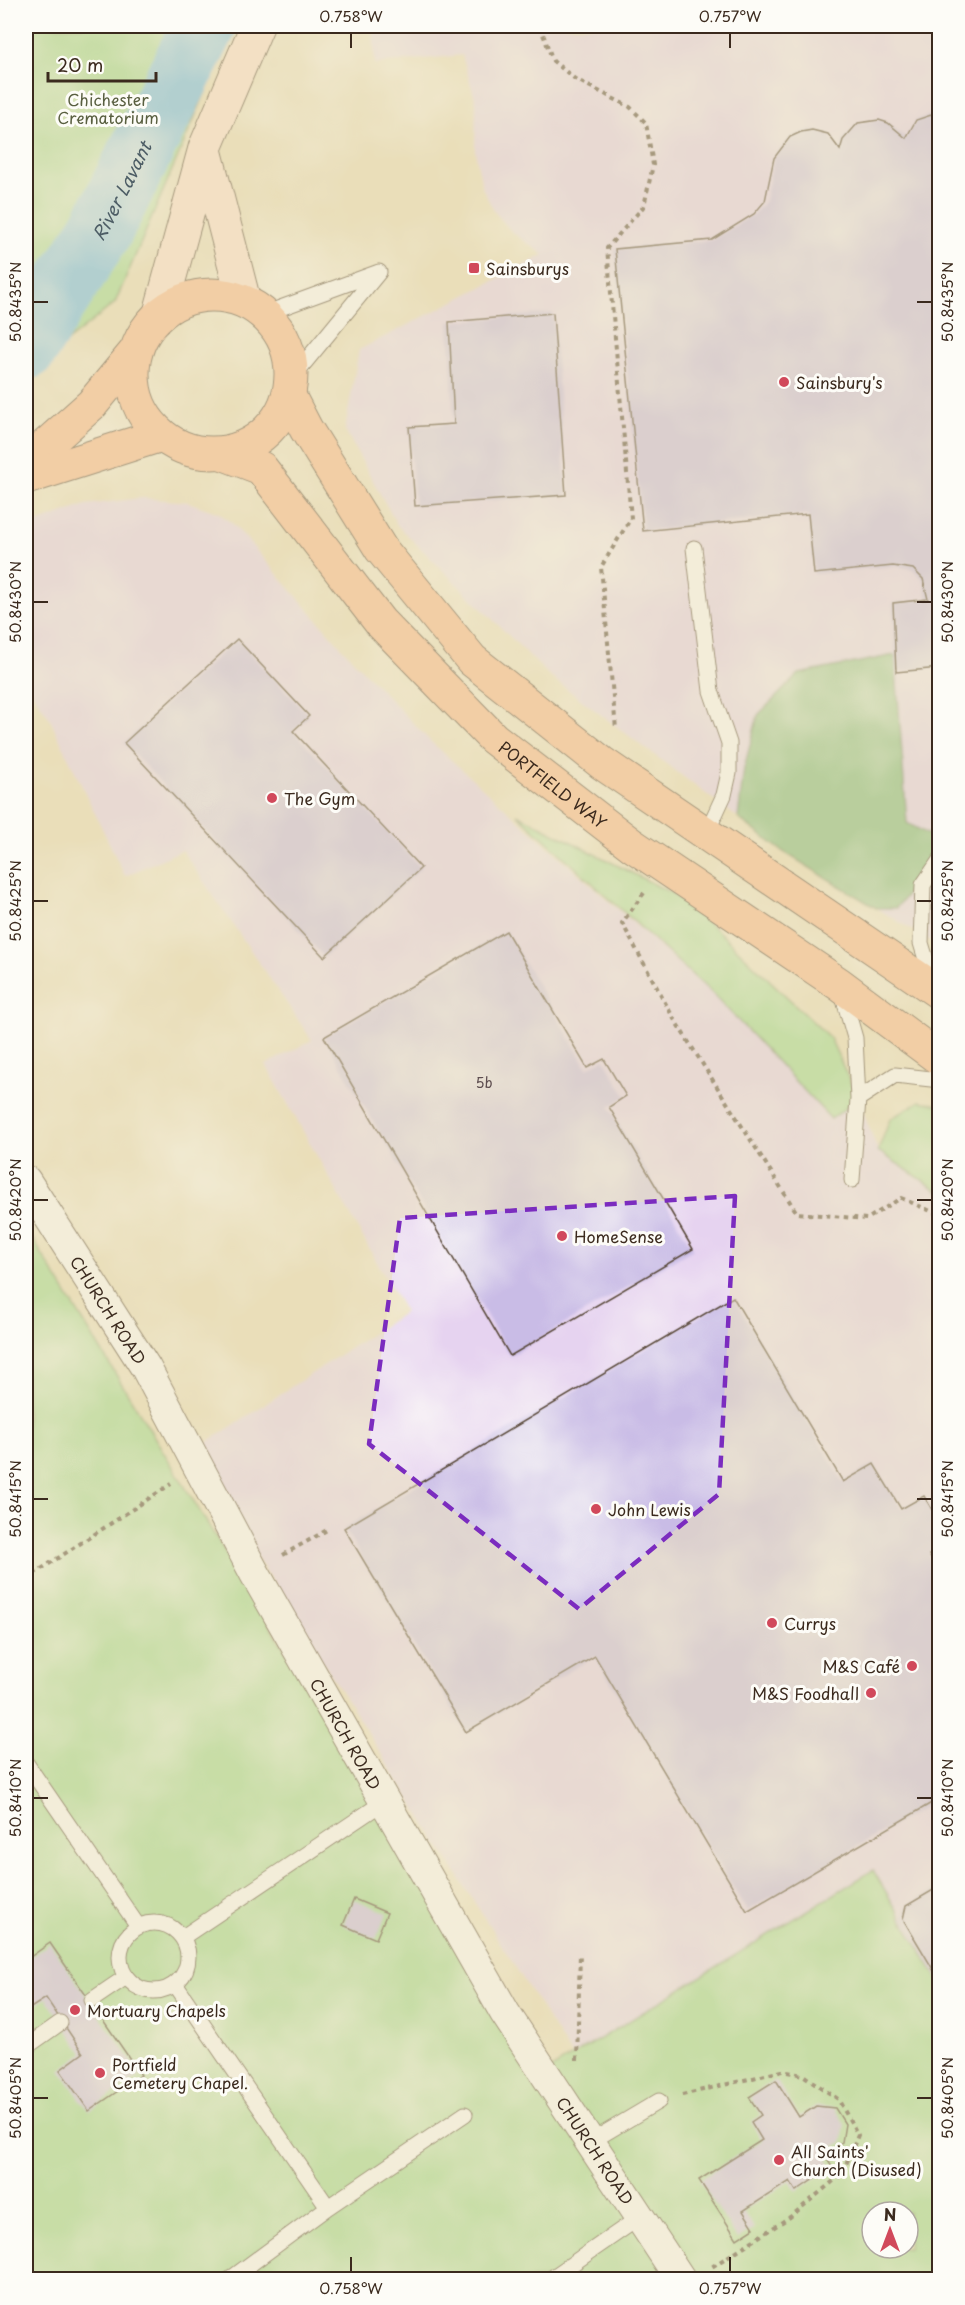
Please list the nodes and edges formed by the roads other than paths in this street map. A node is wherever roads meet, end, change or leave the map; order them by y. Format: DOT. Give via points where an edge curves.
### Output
graph roads {
  1 [pos="257,26"];
  2 [pos="205,148"];
  3 [pos="254,308"];
  4 [pos="160,313"];
  5 [pos="136,351"];
  6 [pos="290,387"];
  7 [pos="161,435"];
  8 [pos="222,453"];
  9 [pos="26,463"];
  10 [pos="26,478"];
  11 [pos="694,548"];
  12 [pos="706,834"];
  13 [pos="939,860"];
  14 [pos="839,984"];
  15 [pos="938,992"];
  16 [pos="939,1059"];
  17 [pos="939,1080"];
  18 [pos="858,1099"];
  19 [pos="852,1180"];
  20 [pos="26,1181"];
  21 [pos="26,1763"];
  22 [pos="385,1801"];
  23 [pos="138,1926"];
  24 [pos="183,1937"];
  25 [pos="126,1977"];
  26 [pos="176,1984"];
  27 [pos="92,2000"];
  28 [pos="60,2023"];
  29 [pos="26,2047"];
  30 [pos="659,2101"];
  31 [pos="465,2114"];
  32 [pos="582,2130"];
  33 [pos="328,2207"];
  34 [pos="640,2217"];
  35 [pos="691,2276"];
  36 [pos="229,2280"];
  37 [pos="549,2280"];
  1 -- 2 [label="street"];
  2 -- 3 [label="street"];
  2 -- 4 [label="street"];
  3 -- 4 [label="main road" via="221,295 199,295"];
  3 -- 6 [label="main road" via="280,332 289,354"];
  3 -- 6 [label="lane" via="379,272"];
  4 -- 5 [label="main road" via="145,330"];
  5 -- 7 [label="main road" via="132,374 135,395"];
  5 -- 9 [label="main road" via="92,404"];
  6 -- 8 [label="main road" via="282,412 267,432 246,446"];
  6 -- 12 [label="main road" via="306,429 381,549 472,660 602,762"];
  7 -- 8 [label="main road" via="199,453"];
  7 -- 10 [label="main road"];
  8 -- 14 [label="main road, PORTFIELD WAY" via="261,468 380,622 493,738 632,845"];
  11 -- 12 [label="lane" via="711,691 729,743 724,795"];
  12 -- 15 [label="main road"];
  13 -- 15 [label="lane" via="923,885 921,943 926,967"];
  14 -- 16 [label="main road, PORTFIELD WAY"];
  14 -- 18 [label="lane" via="855,1038"];
  17 -- 18 [label="lane" via="895,1076"];
  18 -- 19 [label="lane"];
  20 -- 22 [label="street, CHURCH ROAD" via="146,1368 254,1572"];
  21 -- 23 [label="lane"];
  22 -- 24 [label="lane"];
  22 -- 32 [label="street, CHURCH ROAD" via="505,2013"];
  23 -- 24 [label="lane" via="167,1925"];
  23 -- 25 [label="lane" via="122,1943 121,1966"];
  24 -- 26 [label="lane" via="187,1967"];
  25 -- 26 [label="lane" via="144,1990 155,1992"];
  25 -- 27 [label="lane"];
  26 -- 33 [label="lane"];
  28 -- 29 [label="lane"];
  30 -- 32 [label="lane"];
  31 -- 33 [label="lane"];
  32 -- 34 [label="street, CHURCH ROAD"];
  33 -- 36 [label="lane"];
  34 -- 35 [label="street, CHURCH ROAD"];
  34 -- 37 [label="lane"];
}
